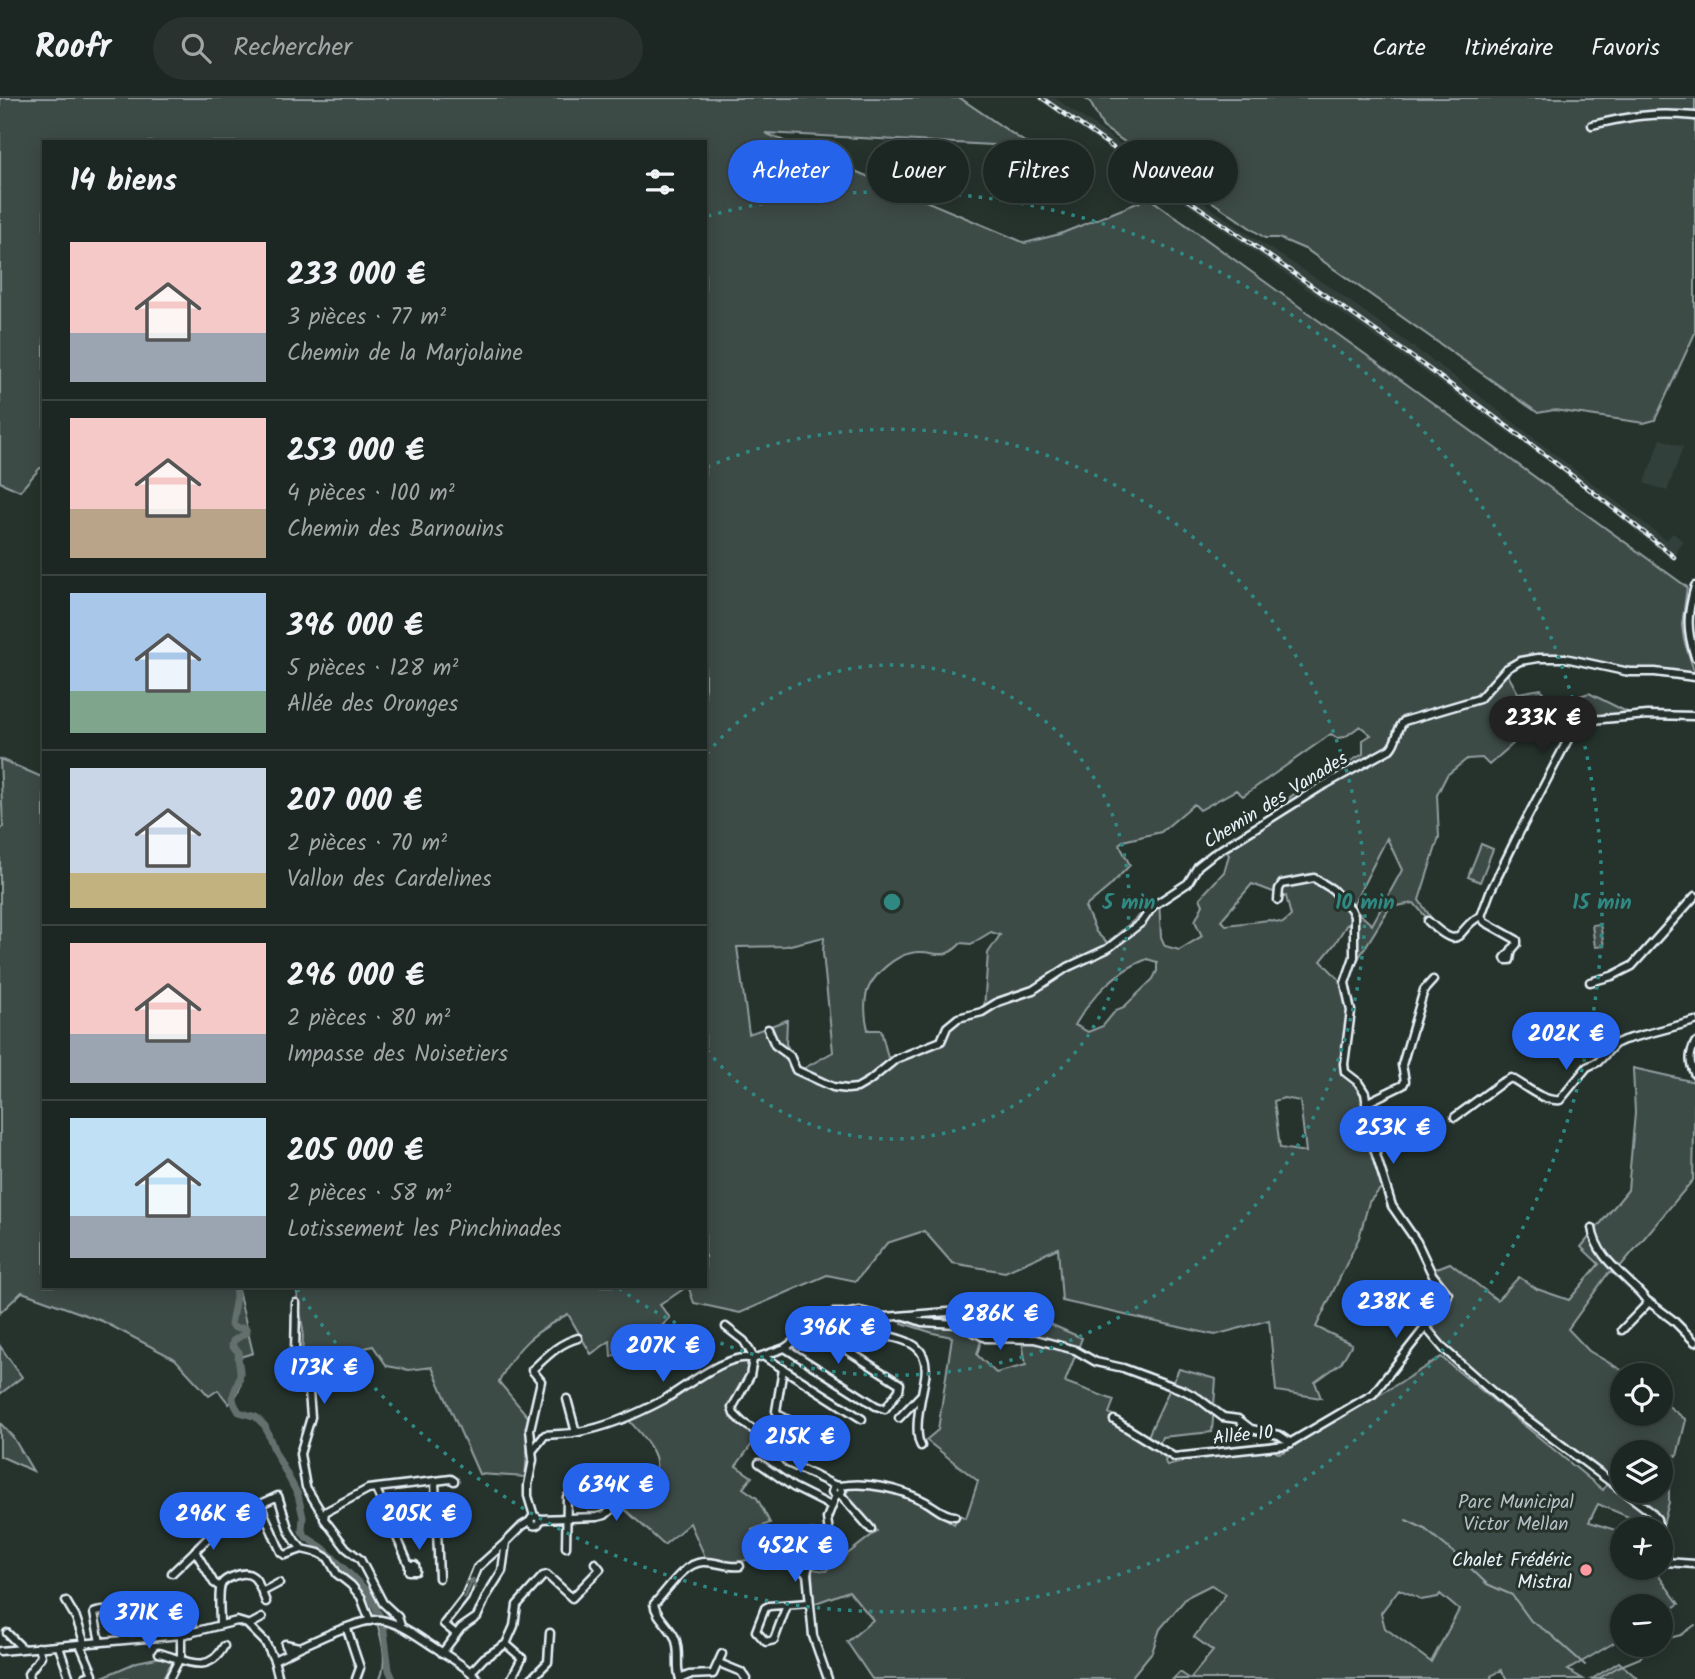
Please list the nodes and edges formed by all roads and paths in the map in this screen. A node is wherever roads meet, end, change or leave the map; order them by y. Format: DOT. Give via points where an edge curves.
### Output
graph roads {
  1 [pos="1695,116"];
  2 [pos="1592,125"];
  3 [pos="1695,586"];
  4 [pos="1695,657"];
  5 [pos="1695,677"];
  6 [pos="1695,716"];
  7 [pos="1695,896"];
  8 [pos="1278,900"];
  9 [pos="1481,916"];
  10 [pos="1428,921"];
  11 [pos="1512,950"];
  12 [pos="1433,980"];
  13 [pos="1590,982"];
  14 [pos="1695,1021"];
  15 [pos="768,1029"];
  16 [pos="1695,1043"];
  17 [pos="1695,1075"];
  18 [pos="1366,1103"];
  19 [pos="1455,1117"];
  20 [pos="1592,1228"];
  21 [pos="1648,1302"];
  22 [pos="296,1303"];
  23 [pos="1023,1308"];
  24 [pos="845,1314"];
  25 [pos="905,1316"];
  26 [pos="814,1326"];
  27 [pos="726,1327"];
  28 [pos="1426,1328"];
  29 [pos="1622,1330"];
  30 [pos="578,1338"];
  31 [pos="1695,1342"];
  32 [pos="785,1348"];
  33 [pos="763,1356"];
  34 [pos="754,1358"];
  35 [pos="783,1369"];
  36 [pos="920,1396"];
  37 [pos="567,1399"];
  38 [pos="899,1418"];
  39 [pos="862,1419"];
  40 [pos="1114,1420"];
  41 [pos="578,1432"];
  42 [pos="1291,1443"];
  43 [pos="921,1446"];
  44 [pos="839,1447"];
  45 [pos="533,1450"];
  46 [pos="759,1463"];
  47 [pos="603,1474"];
  48 [pos="435,1481"];
  49 [pos="454,1481"];
  50 [pos="837,1485"];
  51 [pos="376,1489"];
  52 [pos="838,1494"];
  53 [pos="567,1497"];
  54 [pos="831,1506"];
  55 [pos="323,1515"];
  56 [pos="954,1516"];
  57 [pos="566,1517"];
  58 [pos="1655,1517"];
  59 [pos="233,1519"];
  60 [pos="534,1519"];
  61 [pos="871,1529"];
  62 [pos="824,1541"];
  63 [pos="506,1542"];
  64 [pos="566,1547"];
  65 [pos="302,1549"];
  66 [pos="195,1551"];
  67 [pos="1673,1560"];
  68 [pos="595,1563"];
  69 [pos="1695,1564"];
  70 [pos="409,1565"];
  71 [pos="740,1566"];
  72 [pos="172,1573"];
  73 [pos="807,1573"];
  74 [pos="439,1578"];
  75 [pos="279,1583"];
  76 [pos="220,1587"];
  77 [pos="262,1592"];
  78 [pos="66,1601"];
  79 [pos="266,1602"];
  80 [pos="809,1603"];
  81 [pos="787,1605"];
  82 [pos="124,1610"];
  83 [pos="262,1618"];
  84 [pos="127,1619"];
  85 [pos="372,1620"];
  86 [pos="220,1624"];
  87 [pos="249,1625"];
  88 [pos="401,1626"];
  89 [pos="347,1629"];
  90 [pos="7,1633"];
  91 [pos="191,1633"];
  92 [pos="550,1633"];
  93 [pos="456,1634"];
  94 [pos="181,1635"];
  95 [pos="100,1642"];
  96 [pos="82,1644"];
  97 [pos="506,1644"];
  98 [pos="224,1646"];
  99 [pos="38,1647"];
  100 [pos="59,1647"];
  101 [pos="22,1648"];
  102 [pos="0,1651"];
  103 [pos="442,1653"];
  104 [pos="159,1654"];
  105 [pos="722,1654"];
  106 [pos="180,1659"];
  107 [pos="274,1660"];
  108 [pos="719,1663"];
  109 [pos="471,1672"];
  110 [pos="86,1677"];
  111 [pos="29,1679"];
  112 [pos="70,1679"];
  113 [pos="169,1679"];
  114 [pos="279,1679"];
  115 [pos="356,1679"];
  116 [pos="478,1679"];
  117 [pos="511,1679"];
  118 [pos="531,1679"];
  119 [pos="680,1679"];
  120 [pos="746,1679"];
  121 [pos="828,1679"];
  1 -- 2 [label="street" via="1652,113"];
  3 -- 4 [label="street" via="1688,621"];
  5 -- 15 [label="street, Chemin des Vanades" via="1629,672 1565,658 1520,661 1506,669 1479,699 1404,721 1390,749 1212,855 1188,883 1155,904 1142,922 1107,949 1033,990 958,1018 941,1041 894,1060 857,1088 833,1087 799,1072 790,1056 775,1045"];
  6 -- 9 [label="street" via="1636,716 1591,720 1577,726 1529,813"];
  7 -- 13 [label="street" via="1632,966"];
  8 -- 18 [label="street" via="1282,884 1314,878 1332,889 1354,914 1356,943 1345,983 1351,1011 1344,1064 1345,1072 1365,1093"];
  9 -- 10 [label="street" via="1453,938"];
  9 -- 11 [label="street" via="1517,940"];
  12 -- 18 [label="street" via="1424,990 1402,1065 1403,1085"];
  14 -- 19 [label="street" via="1615,1044 1587,1067 1560,1100 1536,1094 1511,1078"];
  16 -- 17 [label="street" via="1690,1053"];
  18 -- 28 [label="street" via="1389,1199 1448,1294"];
  20 -- 21 [label="street" via="1598,1249"];
  21 -- 29 [label="street"];
  21 -- 31 [label="street"];
  22 -- 55 [label="street" via="295,1354 309,1392 311,1417 300,1454 306,1487"];
  23 -- 25 [label="street" via="989,1317 942,1310"];
  24 -- 25 [label="street"];
  24 -- 26 [label="street" via="835,1312"];
  24 -- 36 [label="street" via="852,1327 919,1348 927,1369"];
  25 -- 42 [label="street" via="958,1324 986,1338 1035,1339 1075,1350 1096,1362 1179,1388 1223,1417"];
  26 -- 32 [label="street"];
  26 -- 32 [label="street" via="900,1384 884,1409"];
  27 -- 34 [label="street" via="744,1341"];
  28 -- 42 [label="street, Allée 10" via="1373,1394"];
  28 -- 58 [label="street" via="1504,1402"];
  30 -- 45 [label="street" via="554,1349 532,1370 541,1381 530,1429"];
  32 -- 33 [label="street"];
  33 -- 34 [label="street"];
  33 -- 35 [label="street"];
  34 -- 41 [label="street" via="739,1358 654,1404"];
  34 -- 50 [label="street" via="750,1376 734,1403 734,1414 766,1438 788,1463"];
  35 -- 39 [label="street"];
  35 -- 44 [label="street" via="776,1411"];
  36 -- 38 [label="street"];
  36 -- 43 [label="street" via="917,1432"];
  37 -- 41 [label="street"];
  40 -- 42 [label="street, Allée 10" via="1180,1457"];
  41 -- 45 [label="street" via="545,1435"];
  45 -- 60 [label="street" via="528,1485"];
  46 -- 54 [label="street"];
  47 -- 57 [label="street" via="624,1499 601,1516"];
  48 -- 49 [label="street"];
  48 -- 51 [label="street"];
  48 -- 74 [label="street"];
  50 -- 52 [label="street" via="842,1491"];
  50 -- 56 [label="street" via="898,1491"];
  51 -- 55 [label="street" via="357,1493"];
  51 -- 70 [label="street"];
  52 -- 54 [label="street"];
  52 -- 61 [label="street"];
  53 -- 57 [label="street"];
  54 -- 62 [label="street"];
  55 -- 88 [label="street" via="346,1548 360,1559"];
  57 -- 60 [label="street"];
  57 -- 64 [label="street"];
  59 -- 66 [label="street" via="228,1518"];
  60 -- 63 [label="street"];
  62 -- 73 [label="street"];
  62 -- 73 [label="street" via="809,1534 791,1562"];
  63 -- 93 [label="street" via="502,1571 479,1614"];
  93 -- 63 [label="street, one-way" via="444,1624 465,1597 477,1568"];
  65 -- 65 [label="street" via="285,1555 281,1552 261,1504 278,1496 289,1531"];
  65 -- 85 [label="street" via="328,1558 361,1597"];
  66 -- 72 [label="street"];
  66 -- 76 [label="street"];
  67 -- 69 [label="street"];
  68 -- 97 [label="street" via="600,1569 572,1598 547,1574 543,1576 517,1605"];
  71 -- 119 [label="street" via="690,1564 654,1604 677,1643"];
  73 -- 80 [label="street"];
  75 -- 77 [label="street"];
  76 -- 77 [label="street" via="223,1581 248,1573"];
  76 -- 86 [label="street"];
  77 -- 79 [label="street"];
  78 -- 96 [label="street"];
  80 -- 81 [label="street"];
  80 -- 121 [label="street" via="813,1636"];
  81 -- 81 [label="street" via="765,1608 756,1631 766,1642 774,1640"];
  82 -- 84 [label="street"];
  82 -- 91 [label="street" via="144,1600 157,1611 174,1611 184,1605 192,1615"];
  82 -- 95 [label="street" via="94,1613"];
  83 -- 87 [label="street"];
  85 -- 88 [label="street"];
  85 -- 89 [label="street"];
  86 -- 87 [label="street" via="237,1621"];
  86 -- 91 [label="street"];
  87 -- 107 [label="street"];
  88 -- 103 [label="street"];
  89 -- 107 [label="street"];
  89 -- 115 [label="street" via="360,1668"];
  90 -- 101 [label="street"];
  91 -- 94 [label="street"];
  92 -- 118 [label="street" via="548,1662"];
  93 -- 103 [label="street"];
  94 -- 95 [label="street"];
  94 -- 106 [label="street"];
  95 -- 96 [label="street"];
  96 -- 100 [label="street"];
  96 -- 110 [label="street" via="93,1674"];
  97 -- 109 [label="street"];
  97 -- 117 [label="street" via="522,1658"];
  98 -- 106 [label="street" via="205,1664"];
  99 -- 100 [label="street"];
  99 -- 101 [label="street"];
  99 -- 111 [label="street" via="41,1656"];
  100 -- 112 [label="street"];
  101 -- 102 [label="street"];
  103 -- 109 [label="street"];
  104 -- 106 [label="street"];
  105 -- 108 [label="street"];
  106 -- 113 [label="street"];
  107 -- 114 [label="street"];
  108 -- 119 [label="street" via="713,1674"];
  108 -- 120 [label="street"];
  109 -- 116 [label="street"];
}
